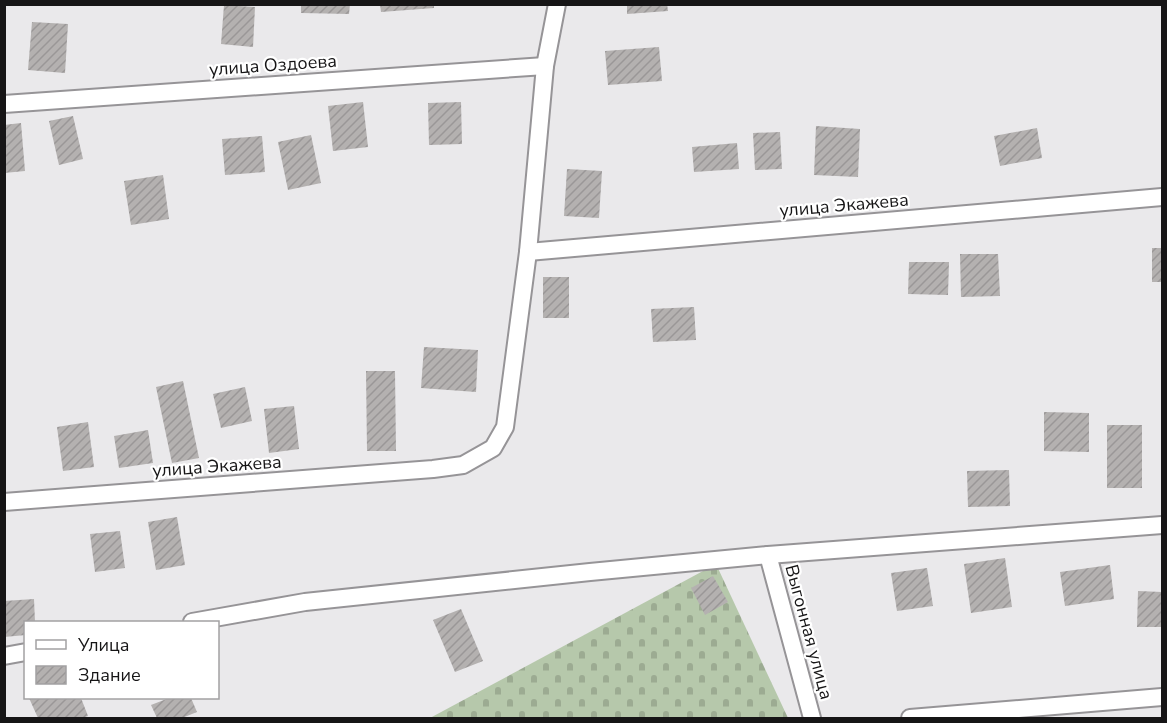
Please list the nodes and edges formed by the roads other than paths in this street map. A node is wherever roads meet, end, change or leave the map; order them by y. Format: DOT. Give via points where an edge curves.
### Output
graph roads {
  1 [pos="557,4"];
  2 [pos="545,66"];
  3 [pos="4,104"];
  4 [pos="1162,197"];
  5 [pos="528,252"];
  6 [pos="4,502"];
  7 [pos="1162,525"];
  8 [pos="768,555"];
  9 [pos="198,621"];
  10 [pos="24,652"];
  11 [pos="4,656"];
  12 [pos="1162,697"];
  13 [pos="812,718"];
  14 [pos="910,718"];
  1 -- 2 [label="street, улица Экажева"];
  2 -- 3 [label="street, улица Оздоева"];
  2 -- 5 [label="street, улица Экажева"];
  4 -- 5 [label="street, улица Экажева"];
  5 -- 6 [label="street, улица Экажева" via="505,427 493,448 463,465"];
  7 -- 8 [label="street"];
  8 -- 9 [label="street" via="304,602"];
  8 -- 13 [label="street, Выгонная улица"];
  10 -- 11 [label="street"];
  12 -- 14 [label="street"];
}
